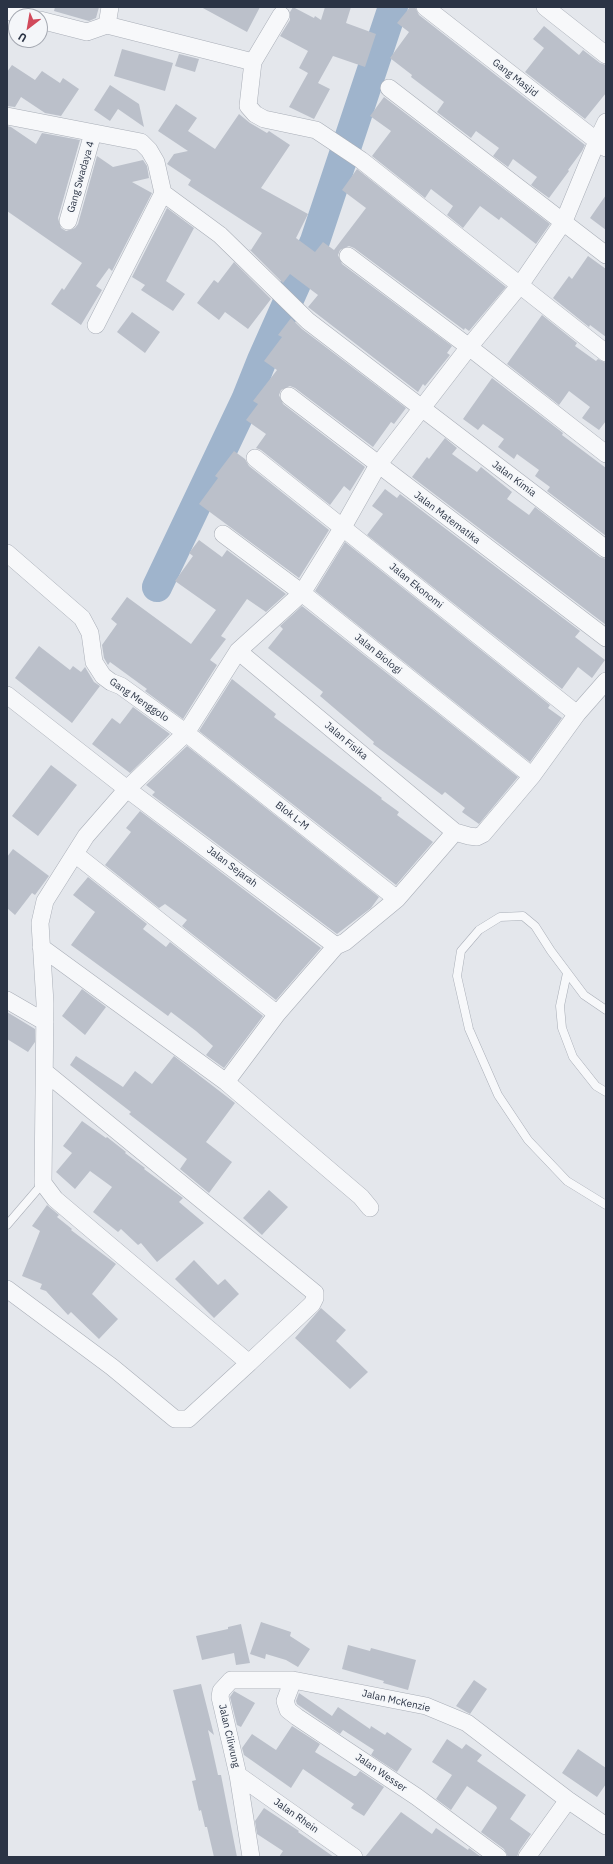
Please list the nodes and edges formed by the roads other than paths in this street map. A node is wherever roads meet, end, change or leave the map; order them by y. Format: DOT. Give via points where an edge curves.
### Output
graph roads {
  1 [pos="110,7"];
  2 [pos="425,7"];
  3 [pos="546,7"];
  4 [pos="282,15"];
  5 [pos="48,22"];
  6 [pos="107,25"];
  7 [pos="606,55"];
  8 [pos="253,62"];
  9 [pos="390,88"];
  10 [pos="7,116"];
  11 [pos="606,122"];
  12 [pos="93,133"];
  13 [pos="601,144"];
  14 [pos="163,193"];
  15 [pos="68,221"];
  16 [pos="564,221"];
  17 [pos="606,255"];
  18 [pos="348,256"];
  19 [pos="520,285"];
  20 [pos="96,325"];
  21 [pos="469,347"];
  22 [pos="606,353"];
  23 [pos="289,396"];
  24 [pos="422,409"];
  25 [pos="606,454"];
  26 [pos="256,458"];
  27 [pos="378,465"];
  28 [pos="342,527"];
  29 [pos="222,534"];
  30 [pos="606,549"];
  31 [pos="7,553"];
  32 [pos="302,593"];
  33 [pos="606,638"];
  34 [pos="238,651"];
  35 [pos="606,681"];
  36 [pos="7,695"];
  37 [pos="577,714"];
  38 [pos="186,733"];
  39 [pos="532,776"];
  40 [pos="127,789"];
  41 [pos="455,832"];
  42 [pos="75,854"];
  43 [pos="397,899"];
  44 [pos="336,946"];
  45 [pos="41,947"];
  46 [pos="567,973"];
  47 [pos="7,1000"];
  48 [pos="606,1010"];
  49 [pos="277,1014"];
  50 [pos="45,1022"];
  51 [pos="45,1072"];
  52 [pos="226,1082"];
  53 [pos="606,1092"];
  54 [pos="43,1182"];
  55 [pos="606,1205"];
  56 [pos="370,1208"];
  57 [pos="7,1225"];
  58 [pos="7,1289"];
  59 [pos="249,1363"];
  60 [pos="293,1680"];
  61 [pos="238,1775"];
  62 [pos="568,1800"];
  63 [pos="606,1826"];
  64 [pos="251,1857"];
  65 [pos="354,1857"];
  66 [pos="498,1857"];
  67 [pos="528,1857"];
  1 -- 6 [label="street"];
  2 -- 13 [label="street, Gang Masjid"];
  3 -- 7 [label="street"];
  4 -- 8 [label="street"];
  5 -- 6 [label="street" via="87,32"];
  6 -- 8 [label="street"];
  8 -- 19 [label="street" via="248,106 255,114 264,119 316,130 361,160"];
  9 -- 16 [label="street"];
  10 -- 12 [label="street"];
  11 -- 13 [label="street"];
  12 -- 14 [label="street" via="141,142 150,150 156,162"];
  12 -- 15 [label="street, Gang Swadaya 4"];
  13 -- 16 [label="street"];
  14 -- 20 [label="street"];
  14 -- 24 [label="street, Jalan Kimia" via="220,235 308,321"];
  16 -- 17 [label="street"];
  16 -- 19 [label="street"];
  18 -- 21 [label="street"];
  19 -- 21 [label="street"];
  19 -- 22 [label="street"];
  21 -- 24 [label="street"];
  21 -- 25 [label="street"];
  23 -- 27 [label="street, Jalan Matematika"];
  24 -- 27 [label="street"];
  24 -- 30 [label="street, Jalan Kimia"];
  26 -- 28 [label="street, Jalan Ekonomi"];
  27 -- 28 [label="street"];
  27 -- 33 [label="street, Jalan Matematika"];
  28 -- 32 [label="street"];
  28 -- 37 [label="street, Jalan Ekonomi"];
  29 -- 32 [label="street, Jalan Biologi"];
  31 -- 38 [label="street, Gang Menggolo" via="82,618 90,632 94,662 103,676"];
  32 -- 34 [label="street"];
  32 -- 39 [label="street, Jalan Biologi"];
  34 -- 38 [label="street"];
  34 -- 41 [label="street, Jalan Fisika"];
  35 -- 37 [label="street"];
  36 -- 40 [label="street, Jalan Sejarah"];
  37 -- 39 [label="street"];
  38 -- 40 [label="street"];
  38 -- 43 [label="street, Blok L-M"];
  39 -- 41 [label="street" via="483,834 477,837"];
  40 -- 42 [label="street" via="86,836"];
  40 -- 44 [label="street, Jalan Sejarah"];
  41 -- 43 [label="street"];
  42 -- 45 [label="street" via="45,901 40,923"];
  42 -- 49 [label="street"];
  43 -- 44 [label="street" via="345,942"];
  44 -- 49 [label="street"];
  45 -- 50 [label="street"];
  45 -- 52 [label="street"];
  46 -- 48 [label="lane" via="584,995"];
  46 -- 53 [label="lane" via="560,1006 562,1028 573,1057 596,1086"];
  46 -- 55 [label="lane" via="535,926 523,916 500,917 479,930 462,951 458,976 469,1029 498,1095 528,1140 567,1181"];
  47 -- 50 [label="street"];
  49 -- 52 [label="street"];
  50 -- 51 [label="street"];
  51 -- 54 [label="street"];
  51 -- 59 [label="street" via="315,1292 312,1304"];
  52 -- 56 [label="street" via="361,1197"];
  54 -- 57 [label="lane"];
  54 -- 59 [label="street" via="55,1199"];
  58 -- 59 [label="street" via="112,1367 175,1419 188,1419"];
  60 -- 61 [label="street, Jalan Ciliwung" via="230,1680 221,1691 220,1697"];
  60 -- 62 [label="street, Jalan McKenzie" via="426,1706 467,1723"];
  60 -- 66 [label="street, Jalan Wesser" via="285,1701 285,1705 292,1713 418,1797"];
  61 -- 64 [label="street, Jalan Ciliwung"];
  61 -- 65 [label="street, Jalan Rhein"];
  62 -- 63 [label="street, Jalan McKenzie"];
  62 -- 67 [label="street"];
}
